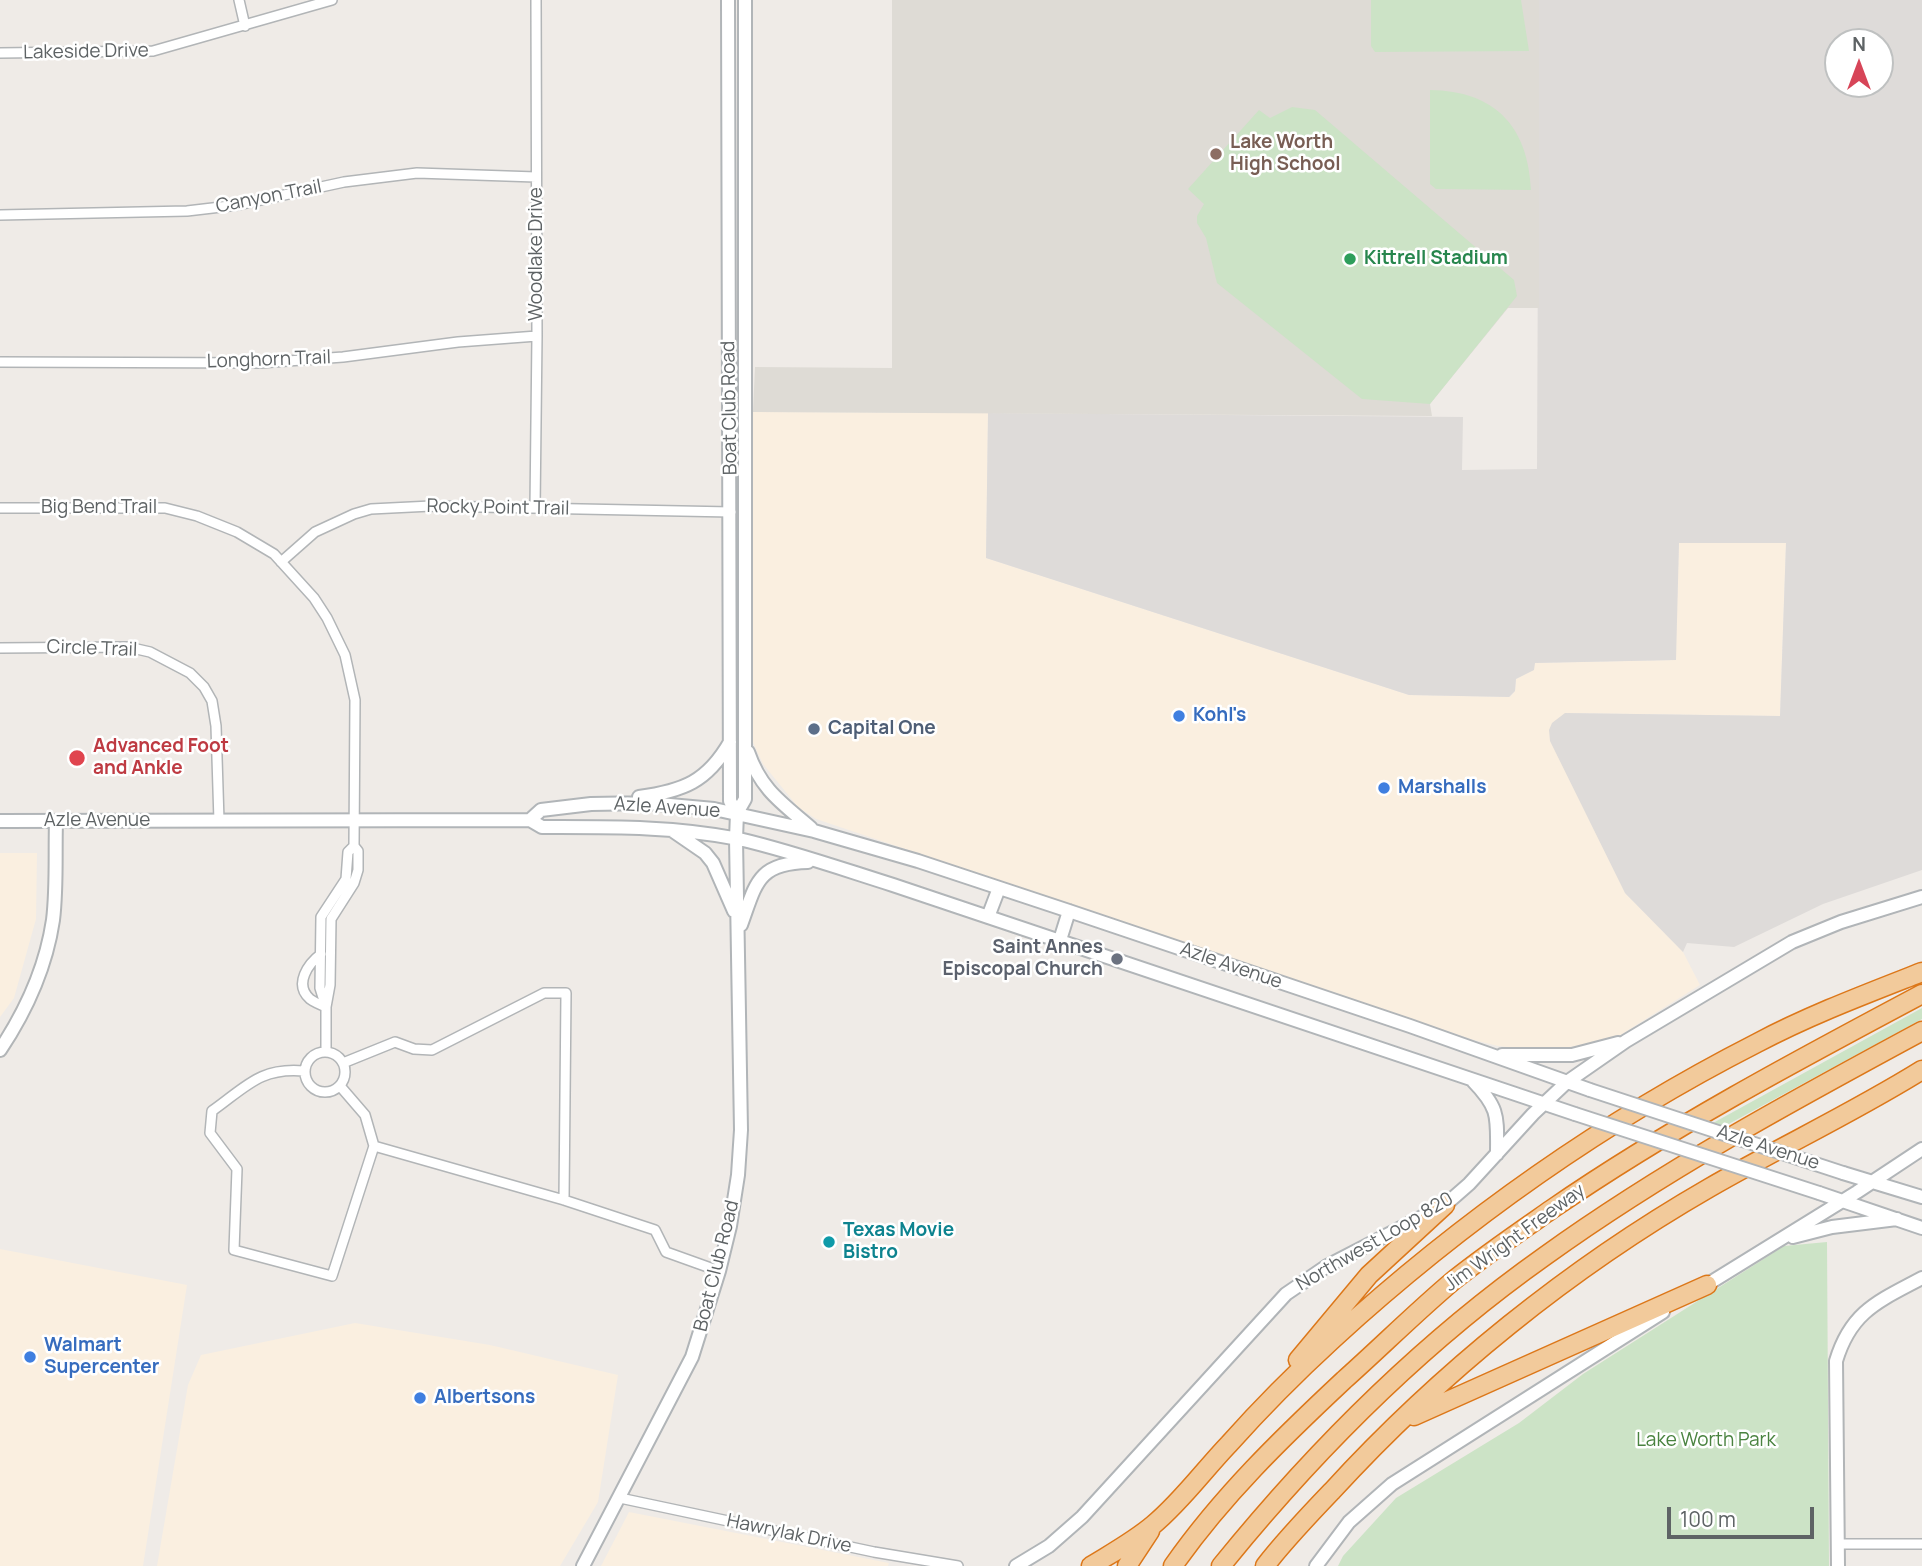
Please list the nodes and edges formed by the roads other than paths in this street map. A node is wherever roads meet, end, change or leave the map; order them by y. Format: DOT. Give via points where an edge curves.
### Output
graph roads {
  1 [pos="239,0"];
  2 [pos="332,0"];
  3 [pos="536,0"];
  4 [pos="728,0"];
  5 [pos="745,0"];
  6 [pos="245,26"];
  7 [pos="0,53"];
  8 [pos="537,177"];
  9 [pos="0,215"];
  10 [pos="537,336"];
  11 [pos="0,362"];
  12 [pos="0,508"];
  13 [pos="535,508"];
  14 [pos="731,512"];
  15 [pos="281,562"];
  16 [pos="0,648"];
  17 [pos="730,742"];
  18 [pos="745,742"];
  19 [pos="591,804"];
  20 [pos="737,813"];
  21 [pos="355,820"];
  22 [pos="530,820"];
  23 [pos="0,821"];
  24 [pos="219,821"];
  25 [pos="56,822"];
  26 [pos="673,831"];
  27 [pos="814,831"];
  28 [pos="736,839"];
  29 [pos="821,862"];
  30 [pos="347,886"];
  31 [pos="999,888"];
  32 [pos="1922,897"];
  33 [pos="1069,911"];
  34 [pos="988,916"];
  35 [pos="738,932"];
  36 [pos="1060,940"];
  37 [pos="330,950"];
  38 [pos="320,955"];
  39 [pos="1922,972"];
  40 [pos="1922,995"];
  41 [pos="326,1007"];
  42 [pos="1922,1031"];
  43 [pos="1626,1041"];
  44 [pos="0,1050"];
  45 [pos="326,1052"];
  46 [pos="1490,1055"];
  47 [pos="343,1063"];
  48 [pos="1922,1070"];
  49 [pos="304,1071"];
  50 [pos="1470,1079"];
  51 [pos="1567,1082"];
  52 [pos="340,1086"];
  53 [pos="1543,1104"];
  54 [pos="374,1146"];
  55 [pos="1922,1149"];
  56 [pos="1497,1154"];
  57 [pos="1872,1182"];
  58 [pos="1922,1198"];
  59 [pos="564,1200"];
  60 [pos="1843,1201"];
  61 [pos="1444,1205"];
  62 [pos="1897,1219"];
  63 [pos="1922,1228"];
  64 [pos="1779,1241"];
  65 [pos="719,1271"];
  66 [pos="1922,1278"];
  67 [pos="1707,1285"];
  68 [pos="1257,1412"];
  69 [pos="1398,1423"];
  70 [pos="620,1498"];
  71 [pos="1154,1525"];
  72 [pos="1839,1544"];
  73 [pos="1922,1544"];
  74 [pos="1268,1563"];
  75 [pos="583,1566"];
  76 [pos="958,1566"];
  77 [pos="1016,1566"];
  78 [pos="1091,1566"];
  79 [pos="1127,1566"];
  80 [pos="1173,1566"];
  81 [pos="1221,1566"];
  82 [pos="1316,1566"];
  83 [pos="1839,1566"];
  1 -- 6 [label="street"];
  2 -- 6 [label="street, Lakeside Drive"];
  3 -- 8 [label="street, Woodlake Drive"];
  4 -- 14 [label="main road, Boat Club Road"];
  5 -- 18 [label="main road, Boat Club Road"];
  6 -- 7 [label="street, Lakeside Drive" via="153,51"];
  8 -- 9 [label="street, Canyon Trail" via="417,173 187,211"];
  8 -- 10 [label="street, Woodlake Drive"];
  10 -- 11 [label="street, Longhorn Trail" via="260,363"];
  10 -- 13 [label="street, Woodlake Drive"];
  12 -- 15 [label="street, Big Bend Trail" via="164,508 237,532"];
  13 -- 14 [label="street, Rocky Point Trail"];
  13 -- 15 [label="street, Rocky Point Trail" via="371,509 315,532"];
  14 -- 17 [label="main road, Boat Club Road"];
  15 -- 21 [label="street, Big Bend Trail" via="314,598 345,655 355,700"];
  16 -- 24 [label="street, Circle Trail" via="128,647 150,652 190,673 212,701"];
  17 -- 19 [label="main road" via="709,772 691,783 659,794"];
  17 -- 20 [label="main road, Boat Club Road" via="730,802"];
  18 -- 20 [label="main road, Boat Club Road" via="744,799"];
  18 -- 27 [label="main road" via="756,774 771,795"];
  19 -- 20 [label="main road, Azle Avenue" via="680,805"];
  19 -- 22 [label="main road, Azle Avenue" via="541,810"];
  20 -- 27 [label="main road, Azle Avenue"];
  20 -- 28 [label="main road, Boat Club Road"];
  21 -- 22 [label="main road, Azle Avenue"];
  21 -- 24 [label="main road, Azle Avenue"];
  21 -- 30 [label="street, Big Bend Trail" via="358,870"];
  22 -- 26 [label="main road, Azle Avenue" via="542,827"];
  23 -- 25 [label="main road, Azle Avenue"];
  24 -- 25 [label="main road, Azle Avenue"];
  25 -- 44 [label="main road" via="53,919 45,954 37,982"];
  26 -- 28 [label="main road, Azle Avenue"];
  26 -- 35 [label="main road, Azle Avenue" via="713,863"];
  27 -- 31 [label="main road, Azle Avenue"];
  28 -- 29 [label="main road, Azle Avenue"];
  28 -- 35 [label="main road, Boat Club Road"];
  29 -- 34 [label="main road, Azle Avenue"];
  29 -- 35 [label="main road, Azle Avenue" via="780,865 765,873 756,883"];
  30 -- 37 [label="street" via="331,919"];
  30 -- 38 [label="street" via="321,917"];
  31 -- 33 [label="main road, Azle Avenue"];
  31 -- 34 [label="main road"];
  32 -- 43 [label="main road, Northwest Loop 820" via="1792,942"];
  33 -- 36 [label="main road"];
  33 -- 46 [label="main road, Azle Avenue"];
  34 -- 36 [label="main road, Azle Avenue"];
  35 -- 65 [label="main road, Boat Club Road" via="741,1130 732,1217"];
  36 -- 50 [label="main road, Azle Avenue"];
  37 -- 38 [label="street"];
  37 -- 41 [label="street"];
  38 -- 41 [label="street" via="320,988"];
  38 -- 41 [label="street" via="307,967 304,991"];
  39 -- 68 [label="highway" via="1758,1042 1564,1156 1412,1269"];
  40 -- 80 [label="highway, Jim Wright Freeway" via="1624,1161 1454,1280 1235,1486"];
  41 -- 45 [label="street"];
  42 -- 81 [label="highway, Jim Wright Freeway" via="1675,1169 1544,1256 1438,1340 1357,1414"];
  43 -- 46 [label="main road" via="1573,1055"];
  43 -- 51 [label="main road, Northwest Loop 820"];
  45 -- 47 [label="street"];
  45 -- 49 [label="street" via="309,1059"];
  46 -- 51 [label="main road, Azle Avenue"];
  47 -- 52 [label="street" via="345,1077"];
  47 -- 59 [label="street" via="395,1042 432,1050 544,993 566,993"];
  48 -- 69 [label="highway" via="1656,1220 1508,1327"];
  49 -- 52 [label="street" via="308,1084 318,1092 332,1092"];
  49 -- 54 [label="street" via="264,1074 212,1111 209,1133 237,1169 234,1250 332,1276"];
  50 -- 53 [label="main road, Azle Avenue"];
  50 -- 56 [label="main road" via="1491,1100 1497,1122"];
  51 -- 53 [label="main road, Northwest Loop 820"];
  51 -- 57 [label="main road, Azle Avenue, bridge"];
  52 -- 54 [label="street" via="365,1115"];
  53 -- 56 [label="main road, Northwest Loop 820"];
  53 -- 60 [label="main road, Azle Avenue, bridge"];
  54 -- 59 [label="street"];
  55 -- 57 [label="main road"];
  56 -- 61 [label="main road, Northwest Loop 820"];
  57 -- 58 [label="main road, Azle Avenue"];
  57 -- 60 [label="main road"];
  59 -- 65 [label="street" via="655,1230 666,1252"];
  60 -- 62 [label="main road, Azle Avenue"];
  60 -- 64 [label="main road"];
  61 -- 68 [label="highway" via="1351,1294"];
  61 -- 77 [label="main road, Northwest Loop 820" via="1326,1266 1286,1294 1082,1517 1049,1546"];
  62 -- 63 [label="main road, Azle Avenue"];
  62 -- 64 [label="main road" via="1832,1227"];
  64 -- 67 [label="main road"];
  65 -- 70 [label="main road, Boat Club Road" via="692,1357"];
  66 -- 72 [label="main road" via="1881,1300 1843,1338 1836,1362"];
  67 -- 69 [label="highway"];
  67 -- 82 [label="main road" via="1392,1484 1349,1522"];
  68 -- 71 [label="highway"];
  69 -- 74 [label="highway"];
  70 -- 75 [label="main road, Boat Club Road"];
  70 -- 76 [label="street, Hawrylak Drive"];
  71 -- 78 [label="highway"];
  71 -- 79 [label="highway"];
  72 -- 73 [label="street"];
  72 -- 83 [label="main road"];
}
